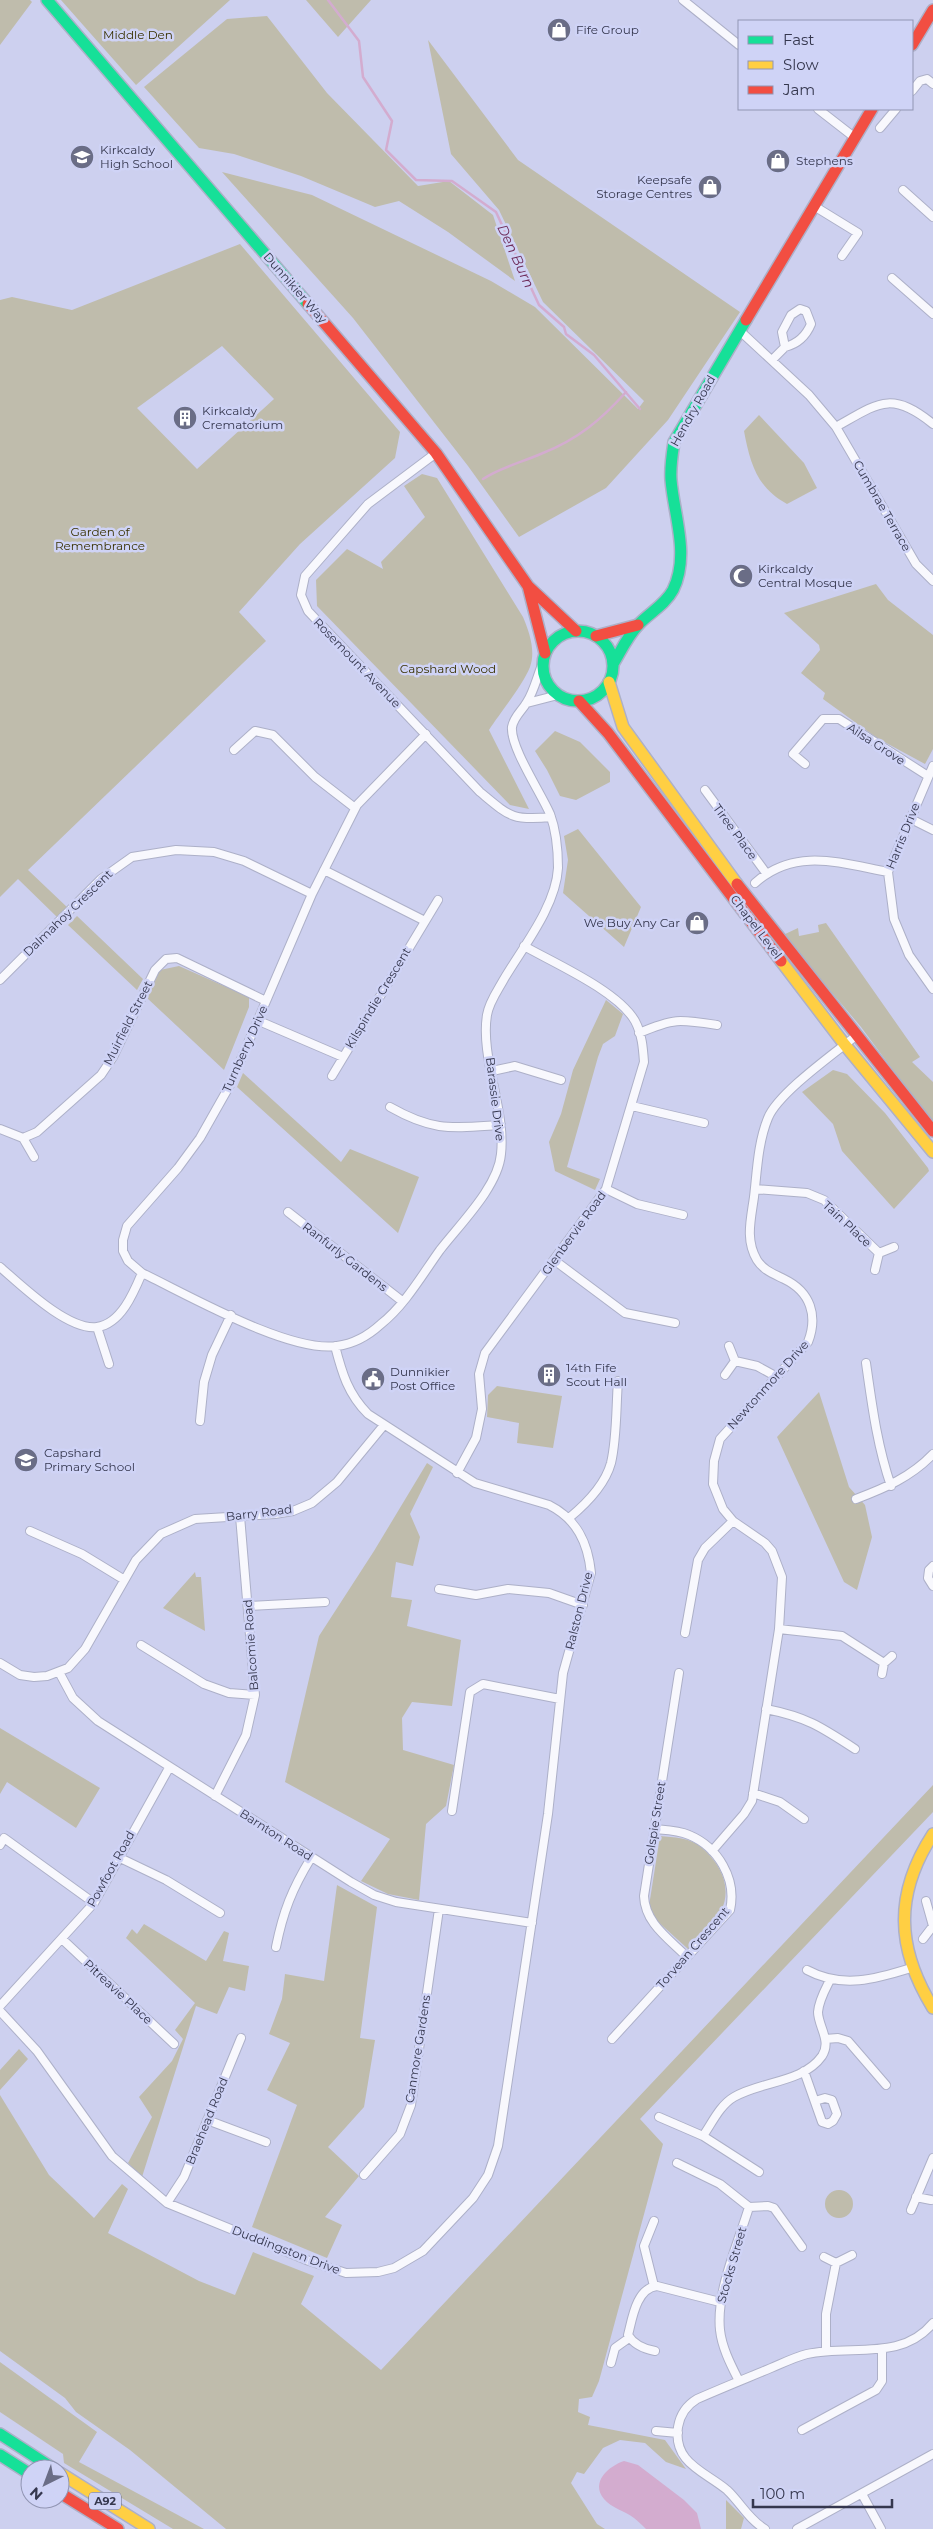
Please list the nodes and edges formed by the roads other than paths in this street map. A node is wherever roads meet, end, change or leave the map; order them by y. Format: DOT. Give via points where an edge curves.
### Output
graph roads {
  1 [pos="48,0"];
  2 [pos="683,0"];
  3 [pos="933,10"];
  4 [pos="913,42"];
  5 [pos="738,44"];
  6 [pos="933,84"];
  7 [pos="913,90"];
  8 [pos="819,110"];
  9 [pos="871,110"];
  10 [pos="895,110"];
  11 [pos="880,128"];
  12 [pos="854,137"];
  13 [pos="904,190"];
  14 [pos="814,206"];
  15 [pos="933,216"];
  16 [pos="842,256"];
  17 [pos="892,278"];
  18 [pos="933,314"];
  19 [pos="740,331"];
  20 [pos="785,346"];
  21 [pos="772,360"];
  22 [pos="933,424"];
  23 [pos="836,427"];
  24 [pos="436,453"];
  25 [pos="933,581"];
  26 [pos="528,586"];
  27 [pos="638,625"];
  28 [pos="576,631"];
  29 [pos="596,636"];
  30 [pos="545,653"];
  31 [pos="613,664"];
  32 [pos="542,665"];
  33 [pos="609,682"];
  34 [pos="558,695"];
  35 [pos="579,701"];
  36 [pos="527,704"];
  37 [pos="426,734"];
  38 [pos="234,750"];
  39 [pos="805,764"];
  40 [pos="933,766"];
  41 [pos="928,776"];
  42 [pos="705,790"];
  43 [pos="355,808"];
  44 [pos="551,817"];
  45 [pos="909,818"];
  46 [pos="933,830"];
  47 [pos="324,870"];
  48 [pos="888,872"];
  49 [pos="766,873"];
  50 [pos="754,883"];
  51 [pos="312,894"];
  52 [pos="438,900"];
  53 [pos="425,920"];
  54 [pos="524,946"];
  55 [pos="0,980"];
  56 [pos="933,989"];
  57 [pos="266,1002"];
  58 [pos="259,1021"];
  59 [pos="717,1025"];
  60 [pos="639,1033"];
  61 [pos="857,1035"];
  62 [pos="845,1045"];
  63 [pos="343,1057"];
  64 [pos="492,1071"];
  65 [pos="332,1076"];
  66 [pos="561,1080"];
  67 [pos="632,1106"];
  68 [pos="390,1107"];
  69 [pos="704,1123"];
  70 [pos="501,1125"];
  71 [pos="0,1129"];
  72 [pos="933,1130"];
  73 [pos="23,1138"];
  74 [pos="933,1152"];
  75 [pos="34,1157"];
  76 [pos="755,1188"];
  77 [pos="606,1189"];
  78 [pos="288,1212"];
  79 [pos="683,1215"];
  80 [pos="894,1247"];
  81 [pos="879,1253"];
  82 [pos="554,1260"];
  83 [pos="0,1267"];
  84 [pos="875,1270"];
  85 [pos="142,1273"];
  86 [pos="402,1301"];
  87 [pos="231,1315"];
  88 [pos="675,1324"];
  89 [pos="97,1327"];
  90 [pos="336,1346"];
  91 [pos="729,1346"];
  92 [pos="735,1360"];
  93 [pos="866,1363"];
  94 [pos="109,1364"];
  95 [pos="725,1375"];
  96 [pos="777,1377"];
  97 [pos="618,1381"];
  98 [pos="200,1421"];
  99 [pos="384,1425"];
  100 [pos="933,1454"];
  101 [pos="458,1473"];
  102 [pos="891,1486"];
  103 [pos="856,1499"];
  104 [pos="240,1516"];
  105 [pos="569,1518"];
  106 [pos="733,1521"];
  107 [pos="30,1531"];
  108 [pos="933,1566"];
  109 [pos="123,1579"];
  110 [pos="933,1586"];
  111 [pos="439,1589"];
  112 [pos="325,1602"];
  113 [pos="583,1605"];
  114 [pos="248,1606"];
  115 [pos="779,1629"];
  116 [pos="685,1632"];
  117 [pos="141,1645"];
  118 [pos="892,1656"];
  119 [pos="0,1663"];
  120 [pos="884,1663"];
  121 [pos="59,1672"];
  122 [pos="679,1673"];
  123 [pos="882,1674"];
  124 [pos="255,1695"];
  125 [pos="560,1699"];
  126 [pos="766,1709"];
  127 [pos="854,1749"];
  128 [pos="169,1768"];
  129 [pos="753,1793"];
  130 [pos="215,1796"];
  131 [pos="452,1811"];
  132 [pos="804,1819"];
  133 [pos="654,1828"];
  134 [pos="933,1834"];
  135 [pos="0,1844"];
  136 [pos="712,1851"];
  137 [pos="118,1857"];
  138 [pos="311,1858"];
  139 [pos="926,1901"];
  140 [pos="94,1903"];
  141 [pos="439,1909"];
  142 [pos="220,1913"];
  143 [pos="532,1923"];
  144 [pos="933,1926"];
  145 [pos="62,1939"];
  146 [pos="923,1939"];
  147 [pos="276,1947"];
  148 [pos="687,1957"];
  149 [pos="911,1968"];
  150 [pos="807,1970"];
  151 [pos="830,1980"];
  152 [pos="0,2006"];
  153 [pos="933,2008"];
  154 [pos="0,2011"];
  155 [pos="241,2038"];
  156 [pos="612,2039"];
  157 [pos="825,2039"];
  158 [pos="174,2044"];
  159 [pos="804,2071"];
  160 [pos="886,2085"];
  161 [pos="816,2101"];
  162 [pos="659,2117"];
  163 [pos="207,2120"];
  164 [pos="703,2136"];
  165 [pos="266,2142"];
  166 [pos="933,2158"];
  167 [pos="677,2163"];
  168 [pos="759,2172"];
  169 [pos="364,2176"];
  170 [pos="916,2197"];
  171 [pos="931,2200"];
  172 [pos="167,2202"];
  173 [pos="750,2207"];
  174 [pos="911,2210"];
  175 [pos="654,2221"];
  176 [pos="802,2247"];
  177 [pos="852,2255"];
  178 [pos="824,2257"];
  179 [pos="836,2263"];
  180 [pos="654,2286"];
  181 [pos="720,2302"];
  182 [pos="933,2323"];
  183 [pos="630,2338"];
  184 [pos="655,2350"];
  185 [pos="882,2350"];
  186 [pos="826,2351"];
  187 [pos="611,2363"];
  188 [pos="739,2381"];
  189 [pos="802,2430"];
  190 [pos="656,2431"];
  191 [pos="678,2433"];
  192 [pos="0,2434"];
  193 [pos="0,2455"];
  194 [pos="932,2456"];
  195 [pos="39,2459"];
  196 [pos="20,2468"];
  197 [pos="70,2479"];
  198 [pos="862,2494"];
  199 [pos="70,2498"];
  200 [pos="118,2529"];
  201 [pos="149,2529"];
  202 [pos="765,2529"];
  203 [pos="797,2529"];
  204 [pos="881,2529"];
  1 -- 24 [label="main road, Dunnikier Way"];
  2 -- 5 [label="street"];
  3 -- 4 [label="main road"];
  6 -- 7 [label="street" via="927,78"];
  8 -- 12 [label="street"];
  9 -- 12 [label="main road, Hendry Road"];
  10 -- 11 [label="street"];
  12 -- 14 [label="main road, Hendry Road"];
  13 -- 15 [label="street"];
  14 -- 16 [label="street" via="858,234"];
  14 -- 19 [label="main road, Hendry Road"];
  17 -- 18 [label="street"];
  19 -- 21 [label="street, Cumbrae Terrace"];
  19 -- 27 [label="main road, Hendry Road" via="674,442 669,458 670,486 682,560 673,589 660,607"];
  20 -- 20 [label="street" via="782,329 796,311 806,311 811,324 808,331 793,345"];
  20 -- 21 [label="street"];
  21 -- 23 [label="street, Cumbrae Terrace" via="809,394"];
  22 -- 23 [label="street" via="915,409 886,403 873,406"];
  23 -- 25 [label="street, Cumbrae Terrace" via="912,557"];
  24 -- 26 [label="main road, Dunnikier Way"];
  24 -- 37 [label="street, Rosemount Avenue" via="368,504 305,576 301,595 308,611"];
  26 -- 28 [label="main road, Dunnikier Way"];
  26 -- 30 [label="main road, Dunnikier Way"];
  27 -- 29 [label="main road, Hendry Road"];
  27 -- 31 [label="main road, Hendry Road"];
  28 -- 29 [label="main road"];
  28 -- 30 [label="main road" via="557,637"];
  29 -- 31 [label="main road" via="608,648"];
  30 -- 32 [label="main road"];
  31 -- 33 [label="main road"];
  32 -- 34 [label="main road" via="546,682"];
  32 -- 36 [label="street, Barassie Drive"];
  33 -- 35 [label="main road" via="597,696"];
  33 -- 61 [label="main road, Chapel Level" via="623,727 658,778 742,891"];
  34 -- 35 [label="main road"];
  34 -- 36 [label="street"];
  35 -- 62 [label="main road, Chapel Level" via="608,734"];
  36 -- 44 [label="street, Barassie Drive" via="514,721 512,737"];
  37 -- 43 [label="street, Turnberry Drive"];
  37 -- 44 [label="street, Rosemount Avenue" via="480,792 505,813 516,818"];
  38 -- 43 [label="street" via="255,731 273,735 315,777"];
  39 -- 41 [label="street, Ailsa Grove" via="793,754 823,719 838,719"];
  40 -- 41 [label="street, Harris Drive"];
  41 -- 45 [label="street, Harris Drive"];
  42 -- 49 [label="street, Tiree Place"];
  43 -- 47 [label="street, Turnberry Drive"];
  44 -- 54 [label="street, Barassie Drive" via="557,845 557,876 551,900"];
  45 -- 46 [label="street"];
  45 -- 48 [label="street, Harris Drive"];
  47 -- 51 [label="street, Turnberry Drive"];
  47 -- 53 [label="street"];
  48 -- 49 [label="street, Tiree Place" via="818,859 792,862"];
  48 -- 56 [label="street, Harris Drive" via="894,920 909,955"];
  49 -- 50 [label="street, Tiree Place"];
  51 -- 55 [label="street, Dalmahoy Crescent" via="244,861 214,852 176,850 132,857 101,879"];
  51 -- 57 [label="street, Turnberry Drive"];
  52 -- 53 [label="street, Kilspindie Crescent"];
  53 -- 63 [label="street, Kilspindie Crescent"];
  54 -- 60 [label="street, Glenbervie Road" via="620,1002"];
  54 -- 64 [label="street, Barassie Drive" via="487,1015"];
  57 -- 58 [label="street, Turnberry Drive"];
  57 -- 73 [label="street, Muirfield Street" via="177,958 166,959 152,976 101,1075 37,1132"];
  58 -- 63 [label="street"];
  58 -- 85 [label="street, Turnberry Drive" via="230,1085 200,1138 127,1226 123,1251 128,1261"];
  59 -- 60 [label="street" via="668,1021"];
  60 -- 67 [label="street, Glenbervie Road" via="644,1062"];
  61 -- 62 [label="street, Newtonmore Drive"];
  61 -- 72 [label="main road, Chapel Level"];
  62 -- 74 [label="main road, Chapel Level"];
  62 -- 76 [label="street, Newtonmore Drive" via="796,1085 768,1116"];
  63 -- 65 [label="street, Kilspindie Crescent"];
  64 -- 66 [label="street" via="515,1066"];
  64 -- 70 [label="street, Barassie Drive"];
  67 -- 69 [label="street"];
  67 -- 77 [label="street, Glenbervie Road"];
  68 -- 70 [label="street" via="432,1126"];
  70 -- 86 [label="street, Barassie Drive" via="502,1153 494,1178"];
  71 -- 73 [label="street"];
  73 -- 75 [label="street"];
  76 -- 81 [label="street, Tain Place" via="807,1192 824,1200"];
  76 -- 96 [label="street, Newtonmore Drive" via="749,1244 758,1262 771,1274 797,1286 813,1312 814,1326 808,1342"];
  77 -- 79 [label="street" via="637,1204"];
  77 -- 82 [label="street, Glenbervie Road"];
  78 -- 86 [label="street, Ranfurly Gardens"];
  80 -- 81 [label="street, Tain Place"];
  81 -- 84 [label="street, Tain Place"];
  82 -- 88 [label="street" via="624,1313"];
  82 -- 101 [label="street, Glenbervie Road" via="485,1353 479,1374 482,1409 476,1438"];
  83 -- 89 [label="street" via="43,1304 72,1322"];
  85 -- 87 [label="street, Turnberry Drive"];
  85 -- 89 [label="street" via="131,1299 115,1318"];
  86 -- 90 [label="street, Barassie Drive" via="392,1315 367,1335"];
  87 -- 90 [label="street, Barassie Drive" via="294,1342"];
  87 -- 98 [label="street" via="212,1355 204,1382"];
  89 -- 94 [label="street"];
  90 -- 99 [label="street, Ralston Drive" via="342,1374 356,1402"];
  91 -- 92 [label="street"];
  92 -- 95 [label="street"];
  92 -- 96 [label="street" via="757,1366"];
  93 -- 102 [label="street" via="875,1432"];
  96 -- 106 [label="street, Newtonmore Drive" via="720,1439 713,1484 723,1509"];
  97 -- 105 [label="street" via="611,1464 597,1490"];
  99 -- 101 [label="street, Ralston Drive"];
  99 -- 104 [label="street, Barry Road" via="337,1482 312,1503 284,1512"];
  100 -- 102 [label="street" via="922,1466"];
  101 -- 105 [label="street, Ralston Drive" via="488,1488 550,1504"];
  102 -- 103 [label="street"];
  104 -- 109 [label="street, Barry Road" via="195,1519 161,1534"];
  104 -- 114 [label="street, Balcomie Road"];
  105 -- 113 [label="street, Ralston Drive" via="582,1536 590,1558 591,1573"];
  106 -- 115 [label="street, Newtonmore Drive" via="765,1544 778,1563 782,1577"];
  106 -- 116 [label="street" via="705,1548 698,1560"];
  107 -- 109 [label="street" via="82,1554"];
  108 -- 110 [label="street" via="928,1578"];
  109 -- 121 [label="street, Barry Road" via="85,1649 77,1660"];
  111 -- 113 [label="street" via="476,1595 508,1589 549,1593"];
  112 -- 114 [label="street"];
  113 -- 125 [label="street, Ralston Drive" via="563,1674"];
  114 -- 124 [label="street, Balcomie Road"];
  115 -- 120 [label="street" via="842,1636"];
  115 -- 126 [label="street, Newtonmore Drive"];
  117 -- 124 [label="street" via="204,1684 228,1693"];
  118 -- 120 [label="street"];
  119 -- 121 [label="street, Barry Road" via="20,1675 47,1676"];
  120 -- 123 [label="street"];
  121 -- 128 [label="street, Barnton Road" via="73,1698 98,1721"];
  122 -- 133 [label="street, Golspie Street"];
  124 -- 130 [label="street, Balcomie Road" via="246,1735"];
  125 -- 131 [label="street" via="484,1684 470,1692"];
  125 -- 143 [label="street, Ralston Drive"];
  126 -- 127 [label="street" via="814,1723"];
  126 -- 129 [label="street, Newtonmore Drive"];
  128 -- 130 [label="street, Barnton Road"];
  128 -- 137 [label="street, Powfoot Road"];
  129 -- 132 [label="street" via="780,1802"];
  129 -- 136 [label="street, Newtonmore Drive" via="744,1814"];
  130 -- 138 [label="street, Barnton Road"];
  133 -- 136 [label="street, Torvean Crescent" via="686,1833"];
  133 -- 148 [label="street, Golspie Street" via="644,1906 653,1924"];
  134 -- 149 [label="main road" via="922,1848 906,1891 903,1931"];
  135 -- 140 [label="street" via="4,1838"];
  136 -- 148 [label="street, Torvean Crescent" via="732,1884 730,1910"];
  137 -- 140 [label="street, Powfoot Road"];
  137 -- 142 [label="street" via="166,1880"];
  138 -- 141 [label="street, Barnton Road" via="374,1894 396,1902"];
  138 -- 147 [label="street" via="282,1914"];
  139 -- 144 [label="street"];
  140 -- 145 [label="street, Powfoot Road"];
  141 -- 143 [label="street, Barnton Road"];
  141 -- 169 [label="street, Canmore Gardens" via="411,2105 400,2134"];
  143 -- 172 [label="street, Duddingston Drive" via="498,2146 488,2176 473,2198 423,2251 394,2268 346,2273"];
  144 -- 146 [label="street"];
  145 -- 152 [label="street, Powfoot Road"];
  145 -- 158 [label="street, Pitreavie Place"];
  148 -- 156 [label="street, Torvean Crescent"];
  149 -- 151 [label="street" via="865,1981"];
  149 -- 153 [label="main road"];
  150 -- 151 [label="street"];
  151 -- 157 [label="street" via="821,1997 818,2013"];
  154 -- 172 [label="street, Duddingston Drive" via="37,2051 112,2156"];
  155 -- 163 [label="street, Braehead Road"];
  157 -- 159 [label="street" via="821,2058"];
  157 -- 160 [label="street" via="848,2040"];
  159 -- 161 [label="street"];
  159 -- 164 [label="street" via="732,2098"];
  162 -- 164 [label="street"];
  163 -- 165 [label="street"];
  163 -- 172 [label="street, Braehead Road" via="184,2178"];
  164 -- 168 [label="street"];
  166 -- 170 [label="street"];
  167 -- 173 [label="street" via="720,2184"];
  170 -- 171 [label="street"];
  170 -- 174 [label="street"];
  173 -- 176 [label="street" via="774,2208"];
  173 -- 181 [label="street, Stocks Street"];
  175 -- 180 [label="street" via="644,2246"];
  177 -- 179 [label="street"];
  178 -- 179 [label="street"];
  179 -- 186 [label="street" via="826,2314"];
  180 -- 181 [label="street"];
  180 -- 183 [label="street" via="636,2305"];
  181 -- 188 [label="street, Stocks Street" via="722,2338 728,2360"];
  182 -- 185 [label="street" via="903,2346"];
  183 -- 184 [label="street" via="643,2348"];
  183 -- 187 [label="street" via="615,2348"];
  185 -- 186 [label="street"];
  185 -- 189 [label="street" via="882,2381 876,2390"];
  186 -- 188 [label="street" via="806,2354"];
  188 -- 191 [label="street" via="692,2402 683,2414"];
  190 -- 191 [label="street"];
  191 -- 202 [label="street" via="679,2447 687,2462 727,2491"];
  192 -- 195 [label="main road"];
  193 -- 196 [label="main road"];
  194 -- 198 [label="street"];
  197 -- 201 [label="main road, A92"];
  198 -- 203 [label="street"];
  198 -- 204 [label="street"];
  199 -- 200 [label="main road, A92"];
}
